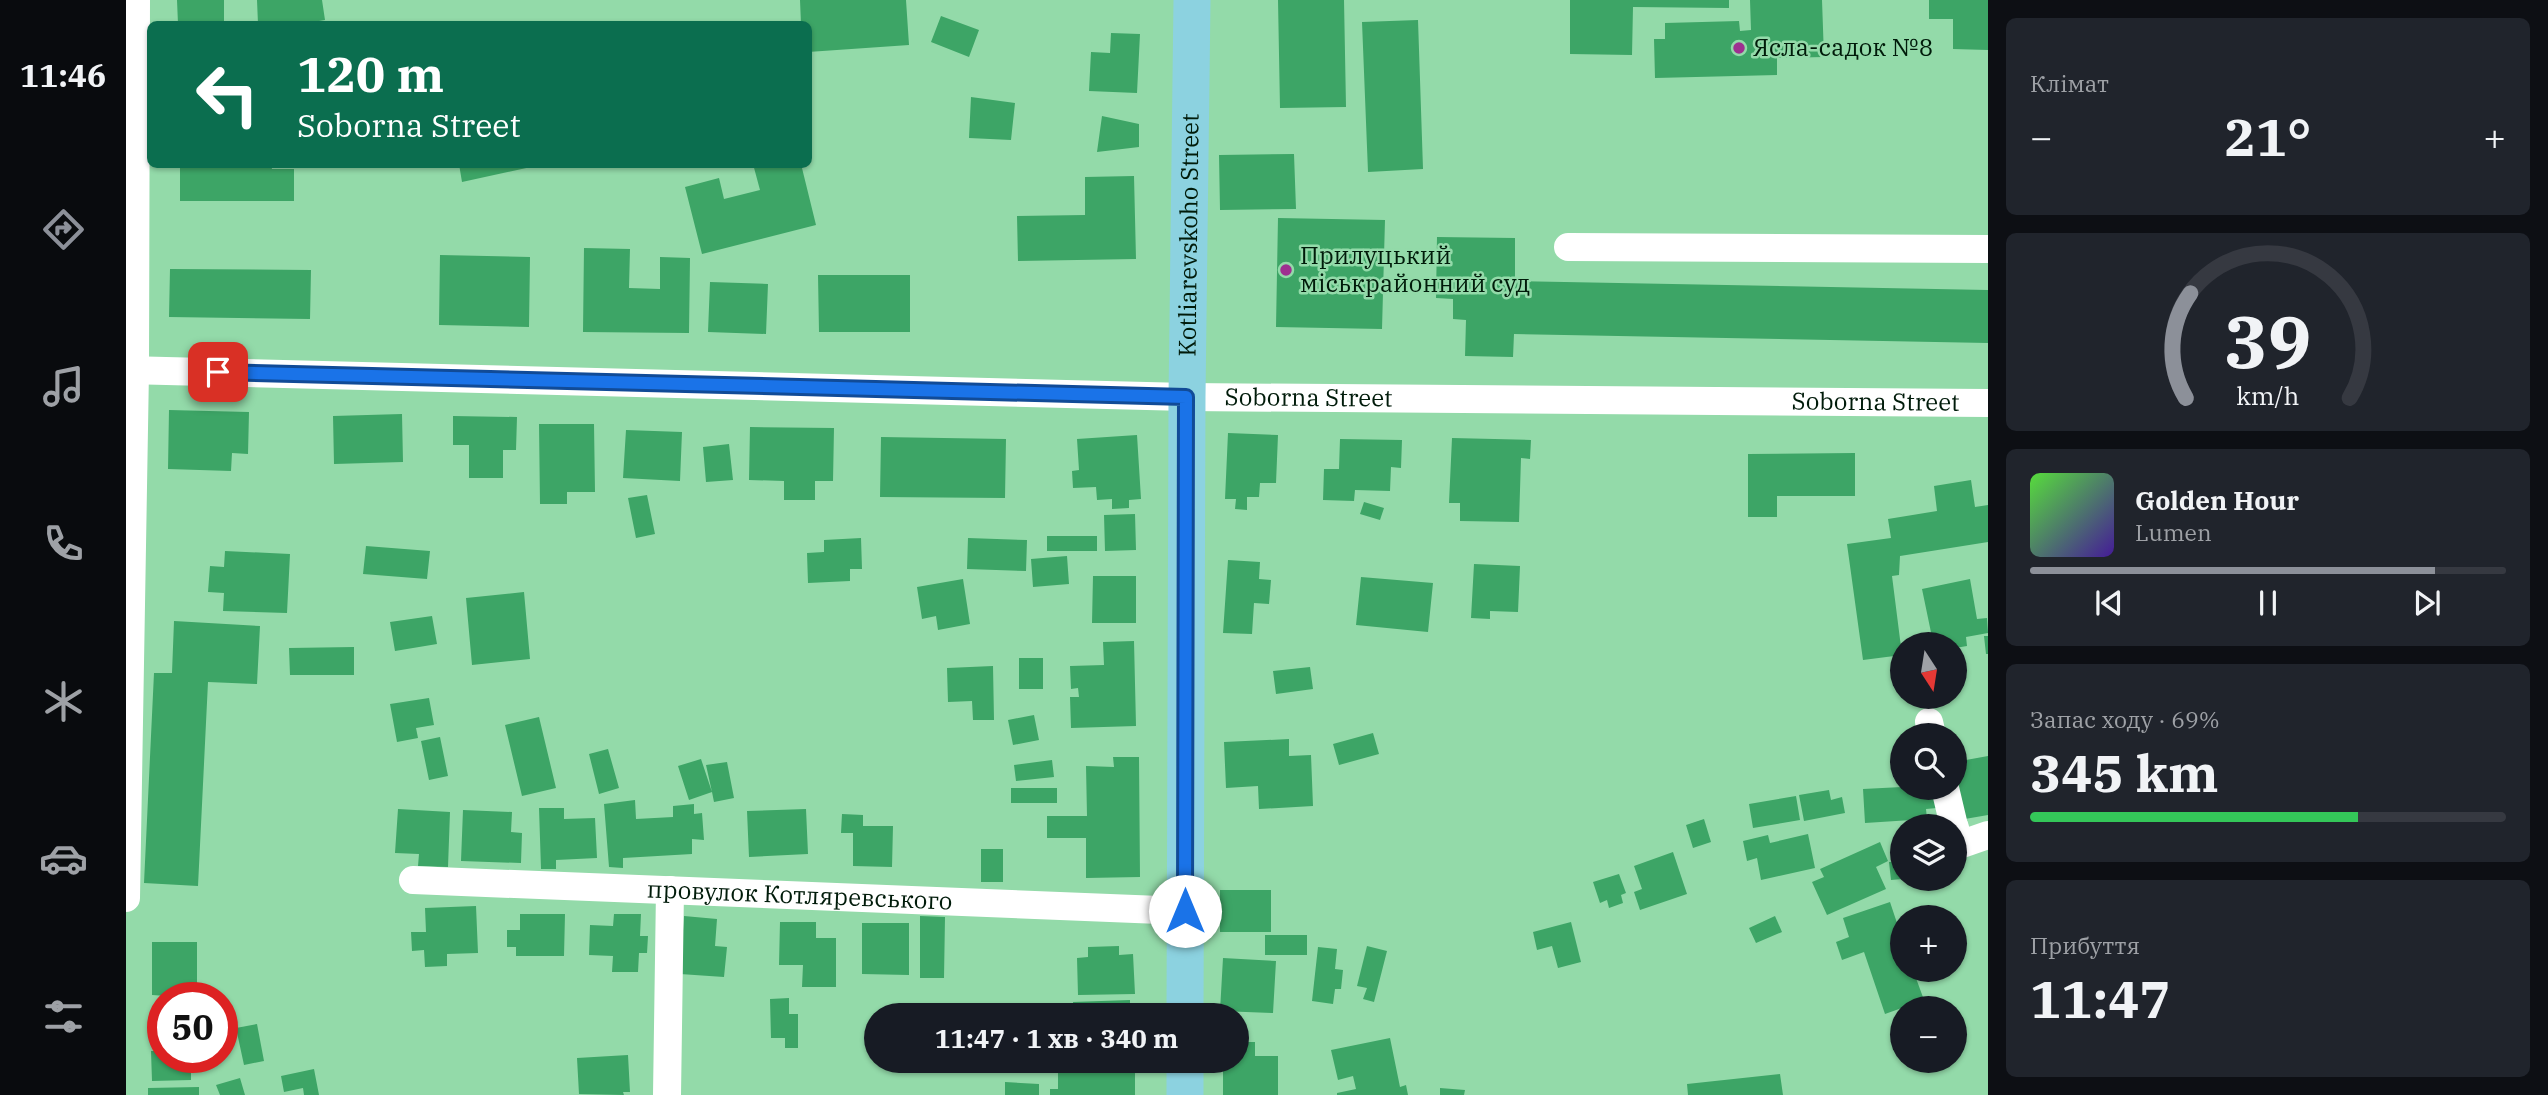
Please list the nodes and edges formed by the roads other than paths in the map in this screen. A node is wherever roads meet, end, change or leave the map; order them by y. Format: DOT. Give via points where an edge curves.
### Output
graph roads {
  1 [pos="136,0"];
  2 [pos="1192,0"];
  3 [pos="1568,247"];
  4 [pos="1988,249"];
  5 [pos="131,370"];
  6 [pos="1186,397"];
  7 [pos="1988,403"];
  8 [pos="1988,835"];
  9 [pos="1967,842"];
  10 [pos="413,880"];
  11 [pos="670,890"];
  12 [pos="126,898"];
  13 [pos="1185,911"];
  14 [pos="1185,1003"];
  15 [pos="1185,1073"];
  16 [pos="667,1095"];
  17 [pos="1185,1095"];
  1 -- 5 [label="street"];
  2 -- 6 [label="main road, Kotliarevskoho Street"];
  3 -- 4 [label="street"];
  5 -- 6 [label="street, Soborna Street"];
  5 -- 12 [label="street"];
  6 -- 7 [label="street, Soborna Street"];
  6 -- 13 [label="main road, Kotliarevskoho Street"];
  8 -- 9 [label="street"];
  10 -- 11 [label="street, провулок Котляревського"];
  11 -- 13 [label="street, провулок Котляревського"];
  11 -- 16 [label="street"];
  13 -- 14 [label="main road, Kotliarevskoho Street"];
  15 -- 17 [label="main road"];
}
